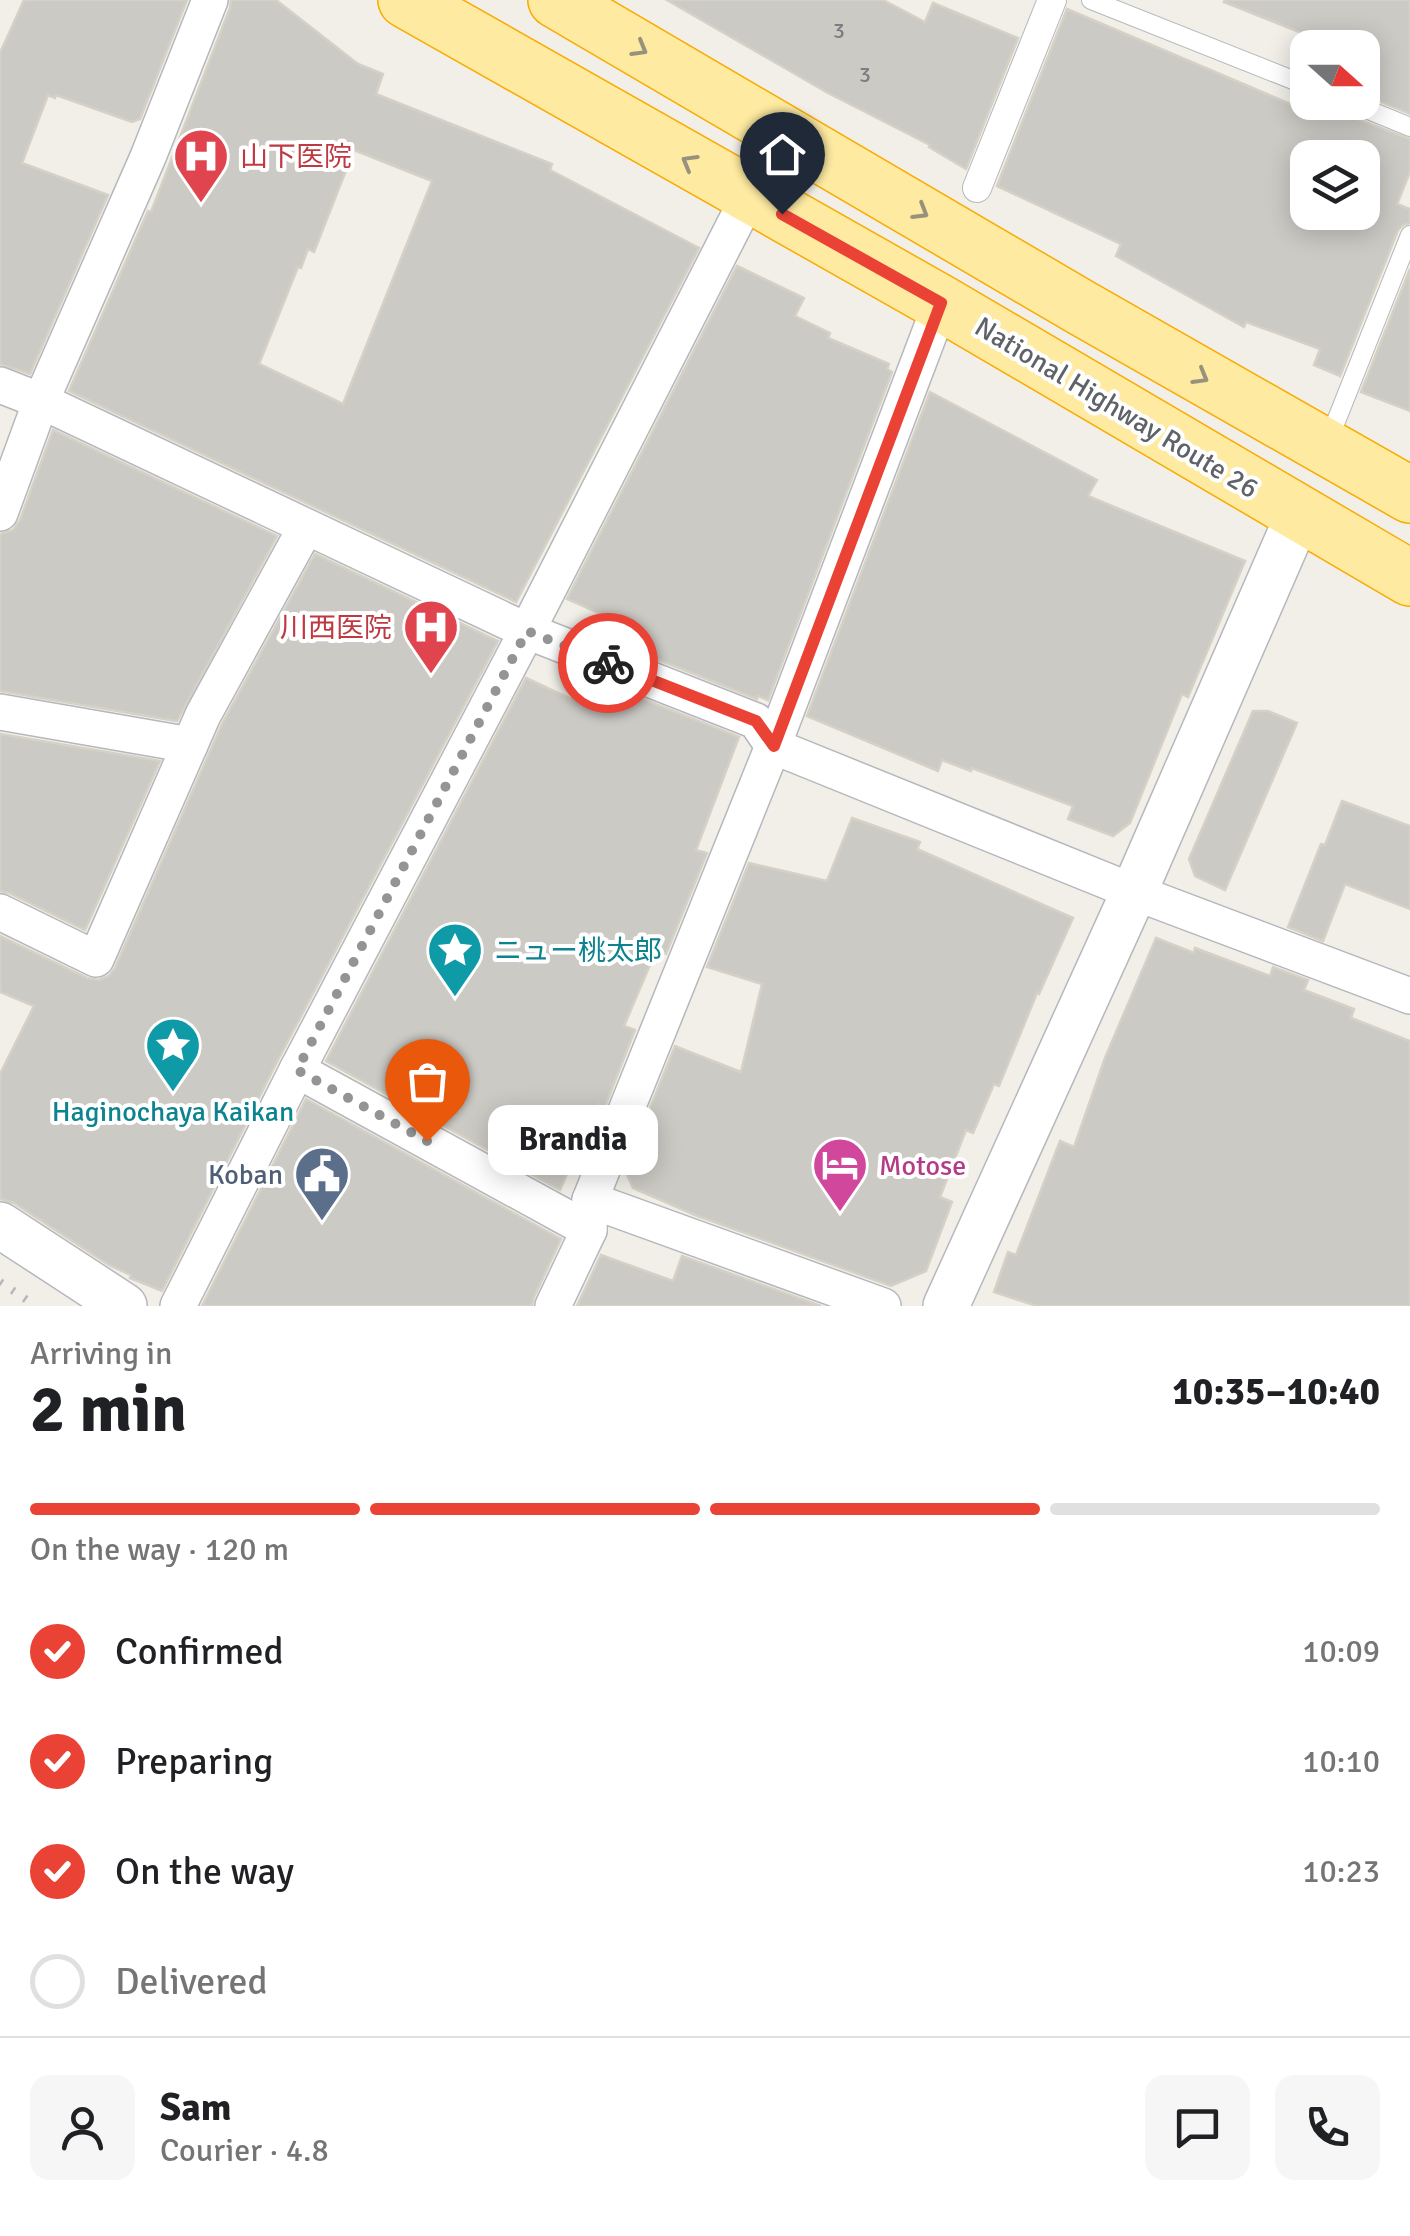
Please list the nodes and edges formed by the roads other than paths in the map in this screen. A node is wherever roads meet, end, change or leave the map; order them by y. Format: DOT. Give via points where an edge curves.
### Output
graph roads {
  1 [pos="210,0"];
  2 [pos="406,0"];
  3 [pos="556,0"];
  4 [pos="1052,0"];
  5 [pos="1092,0"];
  6 [pos="1290,79"];
  7 [pos="1380,115"];
  8 [pos="1410,127"];
  9 [pos="977,188"];
  10 [pos="749,196"];
  11 [pos="1410,235"];
  12 [pos="941,303"];
  13 [pos="0,385"];
  14 [pos="41,401"];
  15 [pos="1325,448"];
  16 [pos="1410,495"];
  17 [pos="0,513"];
  18 [pos="1300,514"];
  19 [pos="306,527"];
  20 [pos="1410,578"];
  21 [pos="527,631"];
  22 [pos="0,712"];
  23 [pos="190,744"];
  24 [pos="774,746"];
  25 [pos="1134,892"];
  26 [pos="0,912"];
  27 [pos="1410,996"];
  28 [pos="297,1070"];
  29 [pos="589,1215"];
  30 [pos="0,1225"];
  31 [pos="124,1306"];
  32 [pos="178,1306"];
  33 [pos="553,1306"];
  34 [pos="883,1306"];
  35 [pos="946,1306"];
  1 -- 14 [label="street"];
  10 -- 2 [label="highway, National Highway Route 26, one-way"];
  3 -- 15 [label="highway, one-way"];
  4 -- 9 [label="street"];
  5 -- 6 [label="lane"];
  7 -- 8 [label="lane"];
  10 -- 12 [label="highway, National Highway Route 26"];
  10 -- 21 [label="street"];
  11 -- 15 [label="lane"];
  12 -- 18 [label="highway, National Highway Route 26"];
  12 -- 24 [label="street"];
  13 -- 14 [label="street"];
  14 -- 17 [label="street"];
  14 -- 19 [label="street"];
  15 -- 16 [label="highway"];
  18 -- 20 [label="highway, National Highway Route 26"];
  18 -- 25 [label="street"];
  19 -- 21 [label="street"];
  19 -- 23 [label="street"];
  21 -- 24 [label="street" via="756,721"];
  21 -- 28 [label="street"];
  22 -- 23 [label="street"];
  23 -- 26 [label="street" via="96,959"];
  24 -- 25 [label="street"];
  24 -- 29 [label="street"];
  25 -- 27 [label="street"];
  25 -- 35 [label="street"];
  28 -- 29 [label="street"];
  28 -- 32 [label="street"];
  29 -- 33 [label="street"];
  29 -- 34 [label="street"];
  30 -- 31 [label="street"];
}
